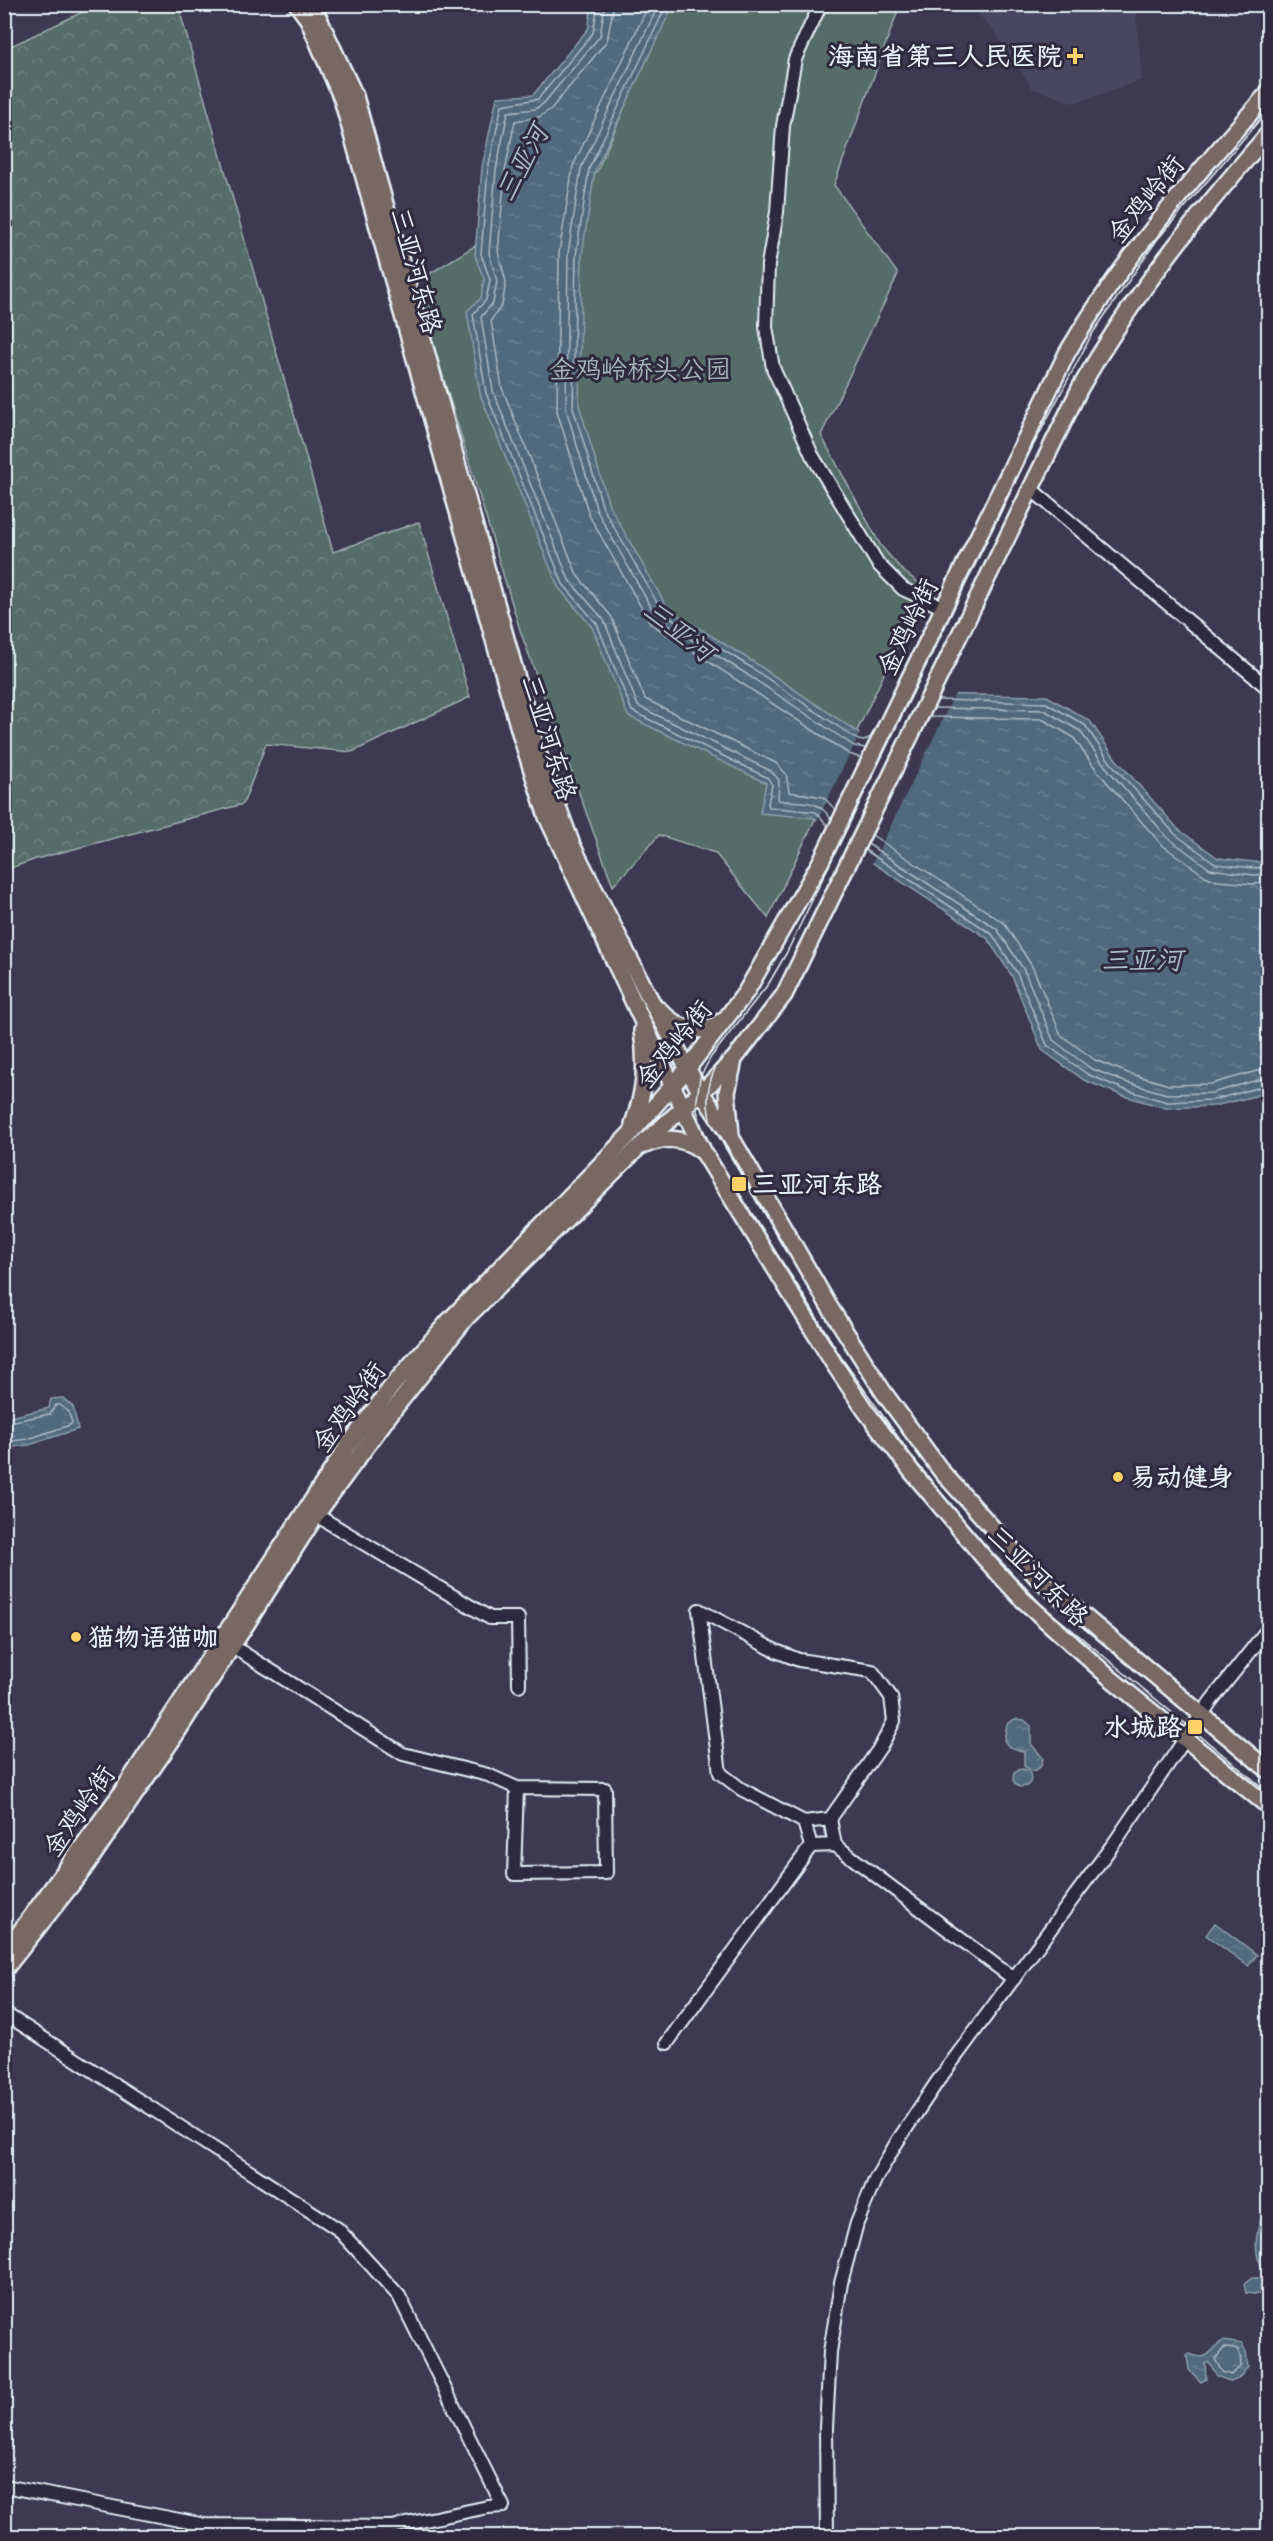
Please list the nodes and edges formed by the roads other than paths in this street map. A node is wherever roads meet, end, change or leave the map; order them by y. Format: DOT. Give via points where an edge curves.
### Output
graph roads {
  1 [pos="297,4"];
  2 [pos="312,4"];
  3 [pos="824,4"];
  4 [pos="1269,93"];
  5 [pos="1269,134"];
  6 [pos="1031,489"];
  7 [pos="944,608"];
  8 [pos="1269,688"];
  9 [pos="646,993"];
  10 [pos="638,1007"];
  11 [pos="729,1014"];
  12 [pos="735,1058"];
  13 [pos="688,1068"];
  14 [pos="672,1086"];
  15 [pos="702,1092"];
  16 [pos="682,1109"];
  17 [pos="630,1134"];
  18 [pos="731,1137"];
  19 [pos="639,1147"];
  20 [pos="704,1153"];
  21 [pos="316,1515"];
  22 [pos="1269,1629"];
  23 [pos="232,1646"];
  24 [pos="519,1685"];
  25 [pos="1201,1714"];
  26 [pos="1184,1739"];
  27 [pos="1269,1770"];
  28 [pos="517,1788"];
  29 [pos="1269,1806"];
  30 [pos="830,1819"];
  31 [pos="804,1822"];
  32 [pos="835,1845"];
  33 [pos="811,1846"];
  34 [pos="4,1954"];
  35 [pos="4,1970"];
  36 [pos="1014,1979"];
  37 [pos="4,2013"];
  38 [pos="667,2043"];
  39 [pos="10,2487"];
  40 [pos="391,2532"];
  41 [pos="827,2536"];
  1 -- 10 [label="main road, 三亚河东路" via="308,19 342,99 547,817"];
  2 -- 9 [label="main road, 三亚河东路" via="355,96 537,750 572,845"];
  3 -- 7 [label="street" via="795,59 783,126 768,275 766,327 772,369 812,455 878,564 903,589"];
  4 -- 7 [label="main road, 金鸡岭街" via="1190,182 1095,306 1067,353"];
  5 -- 6 [label="main road, 金鸡岭街" via="1191,225 1129,307 1080,388"];
  6 -- 8 [label="street"];
  6 -- 12 [label="main road, 金鸡岭街" via="784,995"];
  7 -- 11 [label="main road, 金鸡岭街" via="821,861 759,972"];
  9 -- 11 [label="main road" via="669,1020 691,1029 714,1027"];
  9 -- 13 [label="main road, 三亚河东路"];
  10 -- 14 [label="main road, 三亚河东路"];
  10 -- 17 [label="main road" via="646,1075"];
  11 -- 13 [label="main road, 金鸡岭街"];
  12 -- 15 [label="main road, 金鸡岭街"];
  12 -- 18 [label="main road" via="727,1092"];
  13 -- 14 [label="main road, 金鸡岭街"];
  13 -- 15 [label="main road, 三亚河东路"];
  14 -- 16 [label="main road, 三亚河东路"];
  14 -- 17 [label="main road, 金鸡岭街"];
  15 -- 16 [label="main road, 金鸡岭街"];
  15 -- 18 [label="main road, 三亚河东路"];
  16 -- 19 [label="main road, 金鸡岭街"];
  16 -- 20 [label="main road, 三亚河东路"];
  17 -- 34 [label="main road, 金鸡岭街" via="449,1321 392,1386 347,1448 120,1795"];
  18 -- 25 [label="main road, 三亚河东路" via="855,1349 942,1472 1045,1585"];
  19 -- 20 [label="main road" via="656,1140 675,1139 695,1145"];
  19 -- 21 [label="main road, 金鸡岭街" via="466,1318"];
  20 -- 26 [label="main road, 三亚河东路" via="834,1364 912,1472 1022,1599"];
  21 -- 23 [label="main road, 金鸡岭街"];
  21 -- 24 [label="street" via="490,1618 518,1618"];
  22 -- 25 [label="street"];
  23 -- 28 [label="street" via="403,1754 488,1775"];
  23 -- 35 [label="main road, 金鸡岭街" via="83,1870"];
  25 -- 26 [label="street"];
  25 -- 27 [label="main road, 三亚河东路"];
  26 -- 29 [label="main road, 三亚河东路"];
  26 -- 36 [label="street"];
  28 -- 28 [label="street" via="604,1789 606,1873 514,1874"];
  30 -- 31 [label="street"];
  30 -- 31 [label="street" via="894,1721 891,1697 872,1671 800,1660 699,1610 720,1773 741,1789"];
  30 -- 32 [label="street"];
  31 -- 33 [label="street"];
  32 -- 33 [label="street"];
  32 -- 36 [label="street"];
  33 -- 38 [label="street"];
  36 -- 41 [label="street" via="897,2142 857,2223 841,2283 830,2352"];
  37 -- 40 [label="street" via="338,2229 399,2296 503,2506"];
  39 -- 40 [label="street" via="205,2525"];
}
